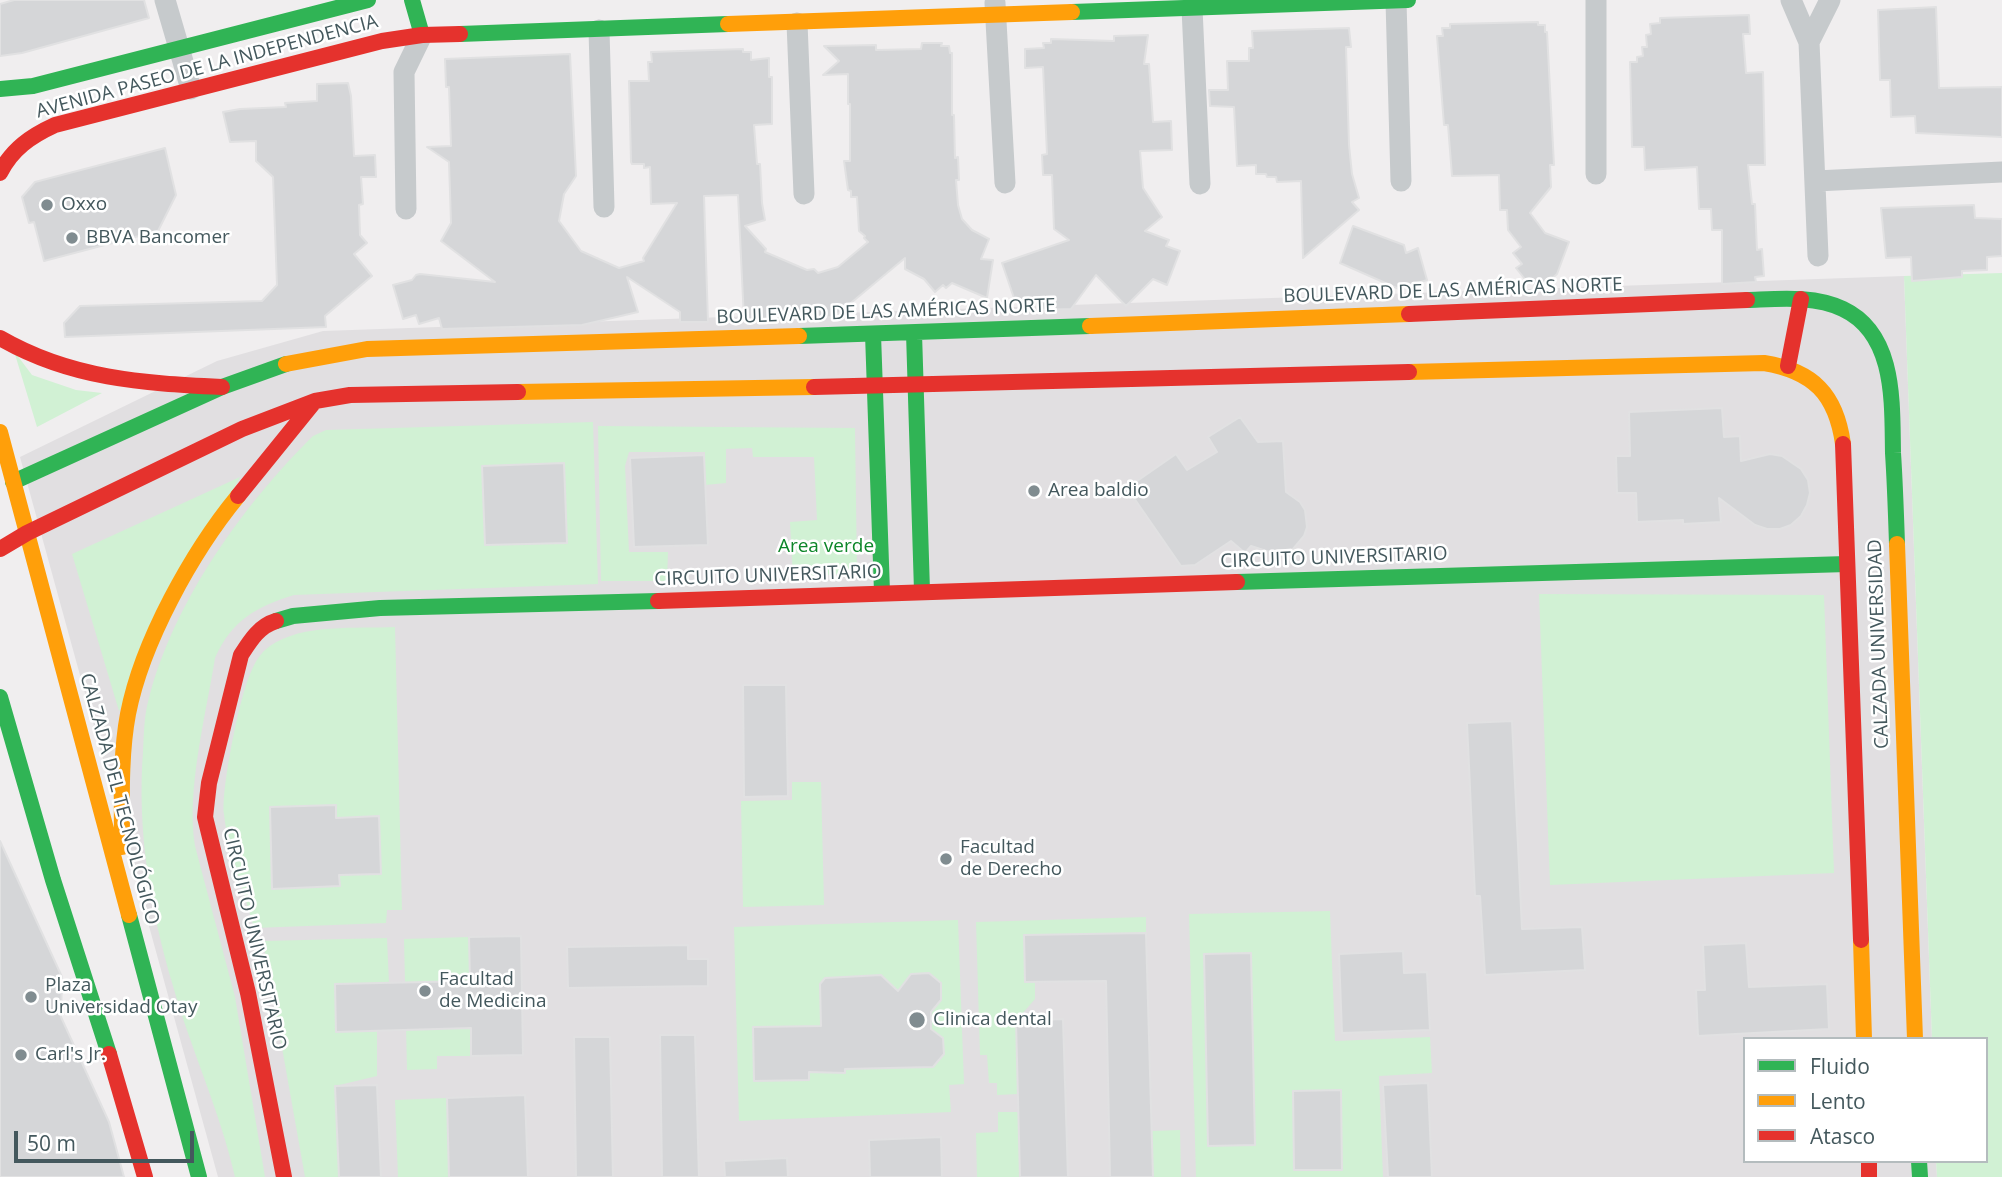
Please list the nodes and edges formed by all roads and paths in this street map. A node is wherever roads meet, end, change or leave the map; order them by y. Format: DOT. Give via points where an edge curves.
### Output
graph roads {
  1 [pos="165,0"];
  2 [pos="412,0"];
  3 [pos="1408,0"];
  4 [pos="1596,0"];
  5 [pos="1791,0"];
  6 [pos="1830,0"];
  7 [pos="1396,1"];
  8 [pos="995,8"];
  9 [pos="1192,8"];
  10 [pos="374,14"];
  11 [pos="797,23"];
  12 [pos="599,30"];
  13 [pos="422,35"];
  14 [pos="1809,42"];
  15 [pos="180,48"];
  16 [pos="404,72"];
  17 [pos="0,89"];
  18 [pos="191,89"];
  19 [pos="0,173"];
  20 [pos="2002,173"];
  21 [pos="1596,174"];
  22 [pos="1401,181"];
  23 [pos="1816,181"];
  24 [pos="1005,183"];
  25 [pos="1200,184"];
  26 [pos="804,194"];
  27 [pos="604,207"];
  28 [pos="406,209"];
  29 [pos="1818,256"];
  30 [pos="1801,299"];
  31 [pos="914,333"];
  32 [pos="873,334"];
  33 [pos="0,338"];
  34 [pos="1788,366"];
  35 [pos="916,385"];
  36 [pos="875,386"];
  37 [pos="222,387"];
  38 [pos="315,401"];
  39 [pos="0,432"];
  40 [pos="7,485"];
  41 [pos="27,533"];
  42 [pos="0,549"];
  43 [pos="1847,564"];
  44 [pos="922,591"];
  45 [pos="882,592"];
  46 [pos="0,697"];
  47 [pos="18,816"];
  48 [pos="53,880"];
  49 [pos="121,892"];
  50 [pos="1864,1037"];
  51 [pos="1915,1037"];
  52 [pos="145,1177"];
  53 [pos="199,1177"];
  54 [pos="284,1177"];
  1 -- 15 [label="street"];
  2 -- 13 [label="main road"];
  3 -- 7 [label="main road, AVENIDA PASEO DE LA INDEPENDENCIA"];
  4 -- 21 [label="street"];
  5 -- 14 [label="street"];
  6 -- 14 [label="street"];
  7 -- 9 [label="main road, AVENIDA PASEO DE LA INDEPENDENCIA"];
  7 -- 22 [label="street"];
  8 -- 9 [label="main road, AVENIDA PASEO DE LA INDEPENDENCIA"];
  8 -- 11 [label="main road, AVENIDA PASEO DE LA INDEPENDENCIA"];
  8 -- 24 [label="street"];
  9 -- 25 [label="street"];
  10 -- 13 [label="main road, AVENIDA PASEO DE LA INDEPENDENCIA"];
  10 -- 15 [label="main road, AVENIDA PASEO DE LA INDEPENDENCIA"];
  10 -- 16 [label="street"];
  10 -- 18 [label="main road, AVENIDA PASEO DE LA INDEPENDENCIA"];
  11 -- 12 [label="main road, AVENIDA PASEO DE LA INDEPENDENCIA"];
  11 -- 26 [label="street"];
  12 -- 13 [label="main road, AVENIDA PASEO DE LA INDEPENDENCIA"];
  12 -- 27 [label="street"];
  13 -- 16 [label="street"];
  14 -- 23 [label="street"];
  15 -- 17 [label="main road, AVENIDA PASEO DE LA INDEPENDENCIA" via="33,86"];
  15 -- 18 [label="street"];
  16 -- 28 [label="street"];
  18 -- 19 [label="main road, AVENIDA PASEO DE LA INDEPENDENCIA" via="33,134 16,147"];
  20 -- 23 [label="street"];
  23 -- 29 [label="street"];
  30 -- 31 [label="main road, BOULEVARD DE LAS AMÉRICAS NORTE"];
  30 -- 34 [label="main road"];
  30 -- 51 [label="main road, CALZADA UNIVERSIDAD" via="1829,302 1852,313 1869,328 1888,367"];
  31 -- 32 [label="main road, BOULEVARD DE LAS AMÉRICAS NORTE"];
  31 -- 35 [label="main road"];
  32 -- 36 [label="main road"];
  32 -- 37 [label="main road, BOULEVARD DE LAS AMÉRICAS NORTE" via="367,349 292,362"];
  33 -- 37 [label="main road" via="55,366 88,374"];
  34 -- 35 [label="main road" via="1764,363"];
  34 -- 43 [label="main road, CALZADA UNIVERSIDAD" via="1826,394 1840,424"];
  35 -- 36 [label="main road"];
  35 -- 44 [label="main road"];
  36 -- 38 [label="main road" via="350,395"];
  36 -- 45 [label="main road"];
  37 -- 40 [label="main road, BOULEVARD DE LAS AMÉRICAS NORTE"];
  38 -- 41 [label="main road" via="242,429"];
  38 -- 49 [label="main road" via="220,518 185,574 142,667 128,714"];
  39 -- 40 [label="main road, CALZADA DEL TECNOLÓGICO"];
  40 -- 41 [label="main road, CALZADA DEL TECNOLÓGICO"];
  41 -- 42 [label="main road"];
  41 -- 49 [label="main road, CALZADA DEL TECNOLÓGICO"];
  43 -- 44 [label="main road, CIRCUITO UNIVERSITARIO"];
  43 -- 50 [label="main road, CALZADA UNIVERSIDAD"];
  44 -- 45 [label="main road, CIRCUITO UNIVERSITARIO"];
  45 -- 54 [label="main road, CIRCUITO UNIVERSITARIO" via="321,612 267,624 251,639 234,682 205,817 248,993"];
  46 -- 48 [label="main road"];
  47 -- 48 [label="main road"];
  48 -- 52 [label="main road"];
  49 -- 53 [label="main road, CALZADA DEL TECNOLÓGICO"];
}
